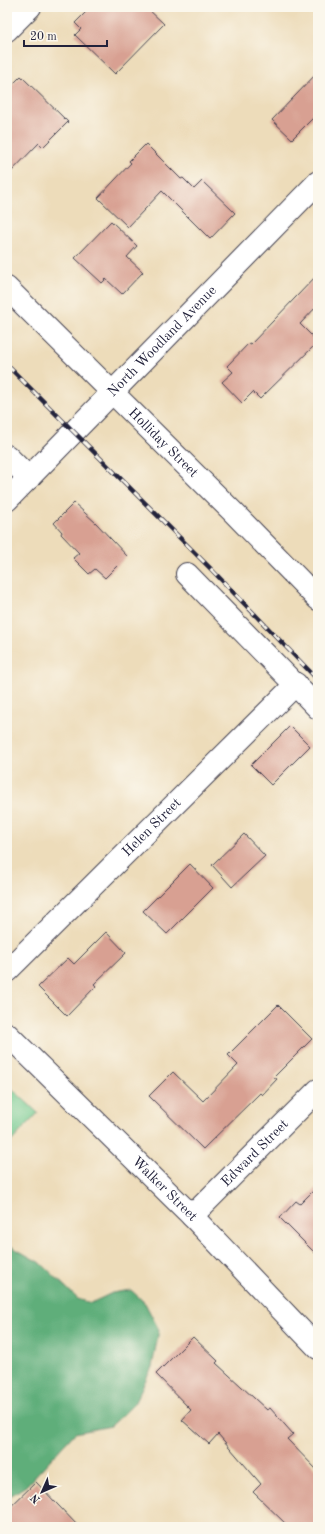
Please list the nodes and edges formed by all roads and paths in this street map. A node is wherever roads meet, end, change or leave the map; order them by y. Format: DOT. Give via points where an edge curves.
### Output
graph roads {
  1 [pos="30,7"];
  2 [pos="7,30"];
  3 [pos="318,182"];
  4 [pos="7,288"];
  5 [pos="113,392"];
  6 [pos="7,456"];
  7 [pos="29,478"];
  8 [pos="7,500"];
  9 [pos="187,574"];
  10 [pos="318,599"];
  11 [pos="296,684"];
  12 [pos="318,708"];
  13 [pos="7,971"];
  14 [pos="7,1034"];
  15 [pos="318,1090"];
  16 [pos="192,1216"];
  17 [pos="318,1348"];
  1 -- 2 [label="street"];
  3 -- 5 [label="street, North Woodland Avenue"];
  4 -- 5 [label="street, Holliday Street"];
  5 -- 7 [label="street, North Woodland Avenue"];
  5 -- 10 [label="street, Holliday Street"];
  6 -- 7 [label="street"];
  7 -- 8 [label="street, North Woodland Avenue"];
  9 -- 11 [label="street"];
  11 -- 12 [label="street"];
  11 -- 13 [label="street, Helen Street"];
  14 -- 16 [label="street, Walker Street"];
  15 -- 16 [label="street, Edward Street"];
  16 -- 17 [label="street, Walker Street"];
}
